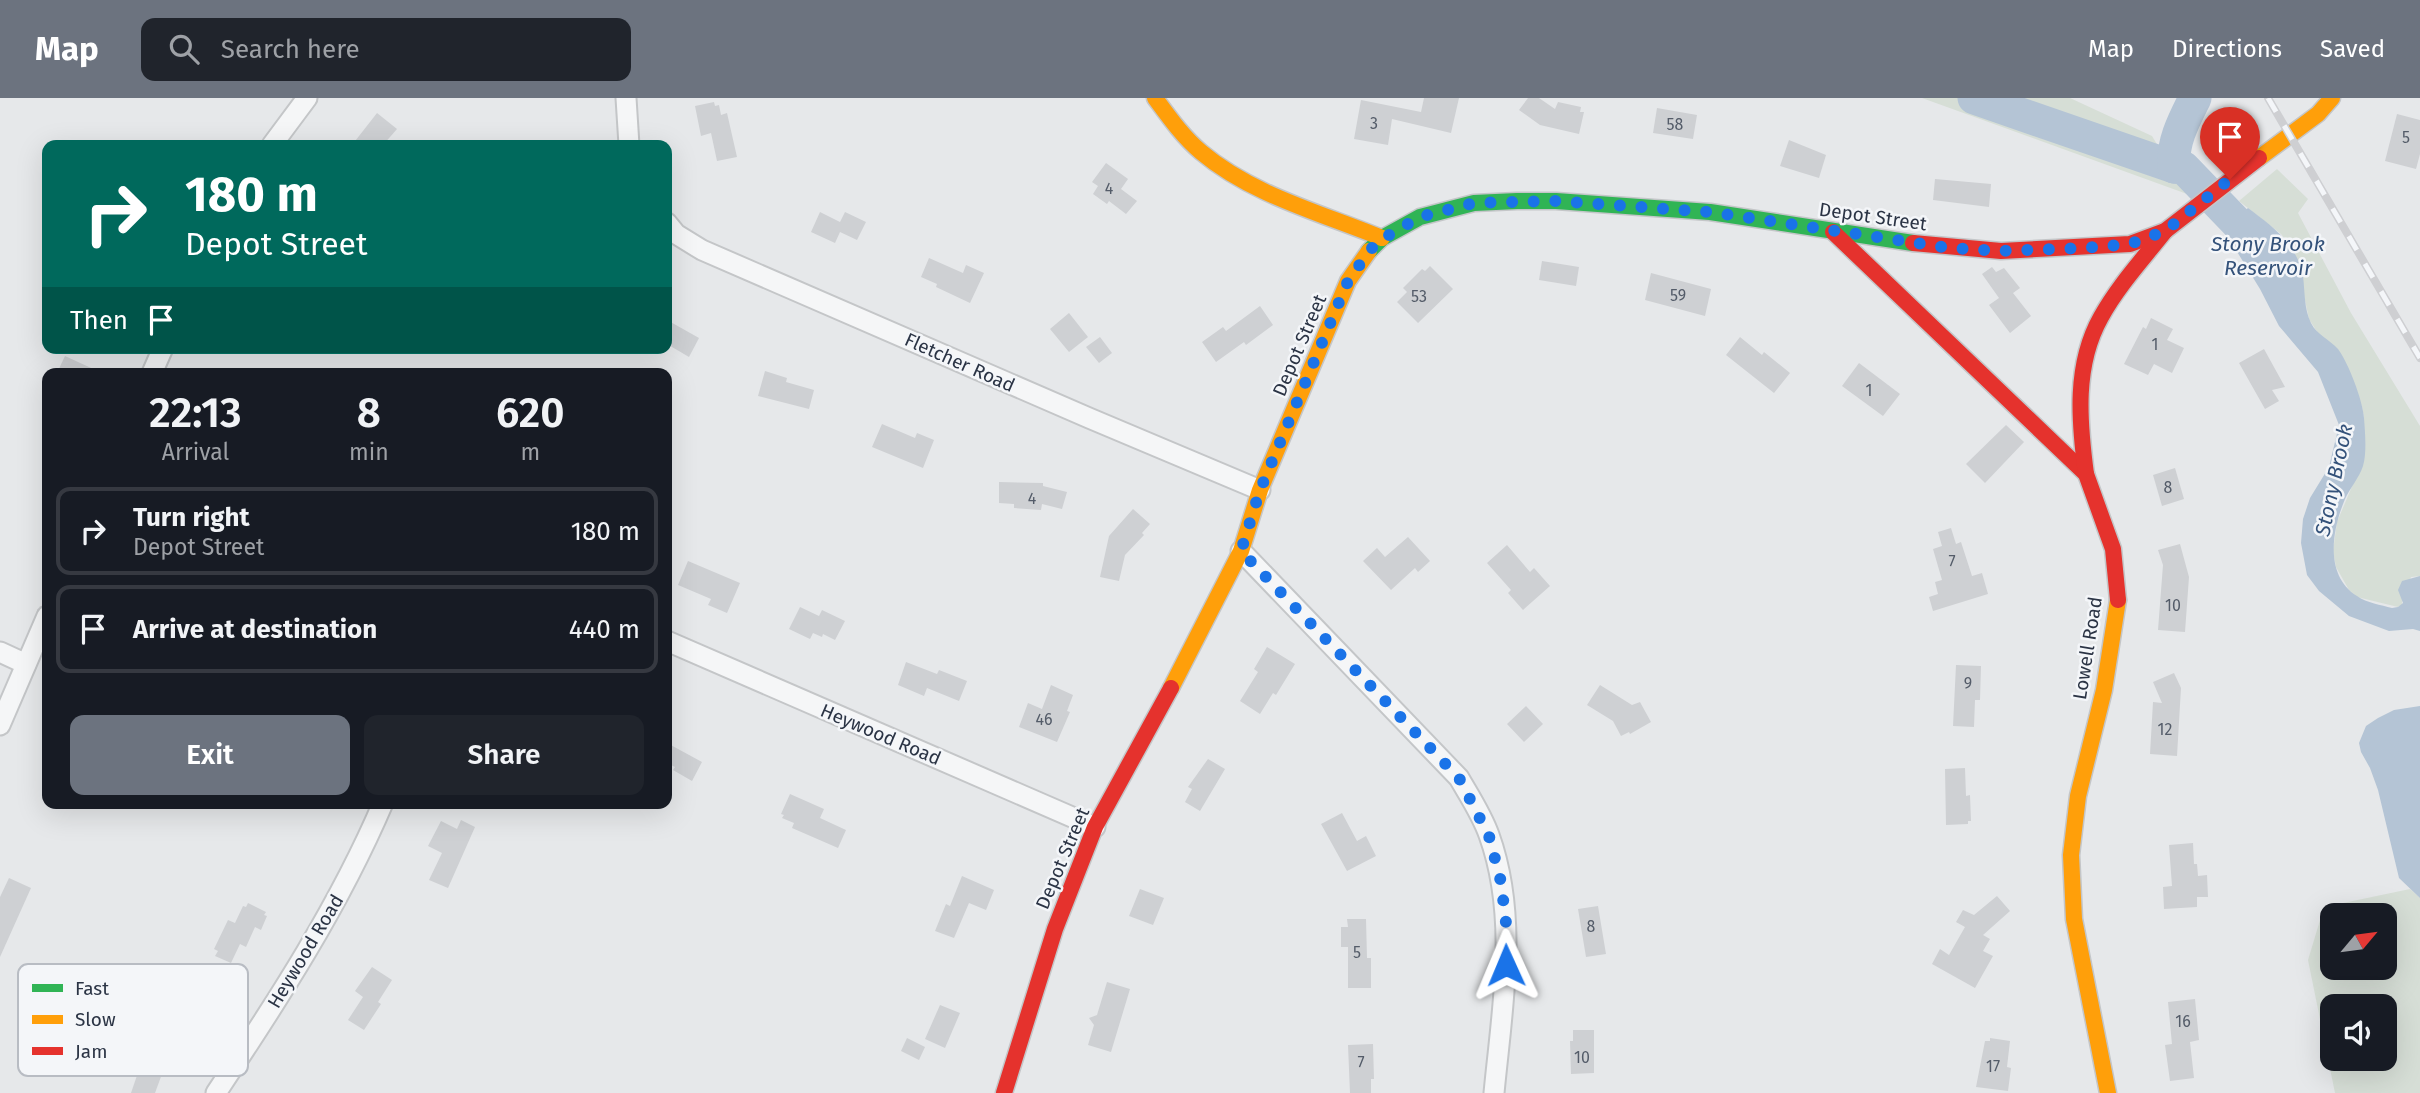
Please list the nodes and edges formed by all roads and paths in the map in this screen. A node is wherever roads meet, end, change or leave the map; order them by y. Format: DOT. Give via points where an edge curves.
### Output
graph roads {
  1 [pos="307,98"];
  2 [pos="626,98"];
  3 [pos="1155,98"];
  4 [pos="2327,101"];
  5 [pos="276,140"];
  6 [pos="629,140"];
  7 [pos="672,228"];
  8 [pos="2165,231"];
  9 [pos="1833,232"];
  10 [pos="1382,239"];
  11 [pos="2086,474"];
  12 [pos="1260,490"];
  13 [pos="1241,551"];
  14 [pos="42,627"];
  15 [pos="672,643"];
  16 [pos="0,652"];
  17 [pos="26,664"];
  18 [pos="0,725"];
  19 [pos="380,809"];
  20 [pos="1095,827"];
  21 [pos="248,1044"];
  22 [pos="227,1076"];
  23 [pos="216,1093"];
  24 [pos="1004,1093"];
  25 [pos="1494,1093"];
  26 [pos="2108,1093"];
  1 -- 5 [label="street"];
  2 -- 6 [label="street"];
  3 -- 10 [label="main road" via="1185,137 1227,171 1303,209"];
  4 -- 8 [label="main road, Depot Street"];
  7 -- 12 [label="street, Fletcher Road" via="702,250"];
  8 -- 9 [label="main road, Depot Street" via="2118,245 2001,251"];
  8 -- 11 [label="main road" via="2109,304 2088,347 2080,400"];
  9 -- 10 [label="main road, Depot Street" via="1710,212 1517,201 1474,203 1420,217"];
  9 -- 11 [label="main road, Lowell Road"];
  10 -- 12 [label="main road, Depot Street" via="1348,281"];
  11 -- 26 [label="main road, Lowell Road" via="2113,550 2118,600 2104,690 2078,796 2071,855 2074,919"];
  12 -- 13 [label="main road, Depot Street"];
  13 -- 20 [label="main road, Depot Street"];
  13 -- 25 [label="street" via="1459,778 1478,811 1501,882 1506,923"];
  14 -- 17 [label="street"];
  15 -- 20 [label="street, Heywood Road"];
  16 -- 17 [label="street"];
  17 -- 18 [label="street"];
  19 -- 21 [label="street, Heywood Road" via="331,909"];
  20 -- 24 [label="main road, Depot Street" via="1055,929"];
  22 -- 23 [label="street, Heywood Road"];
}
